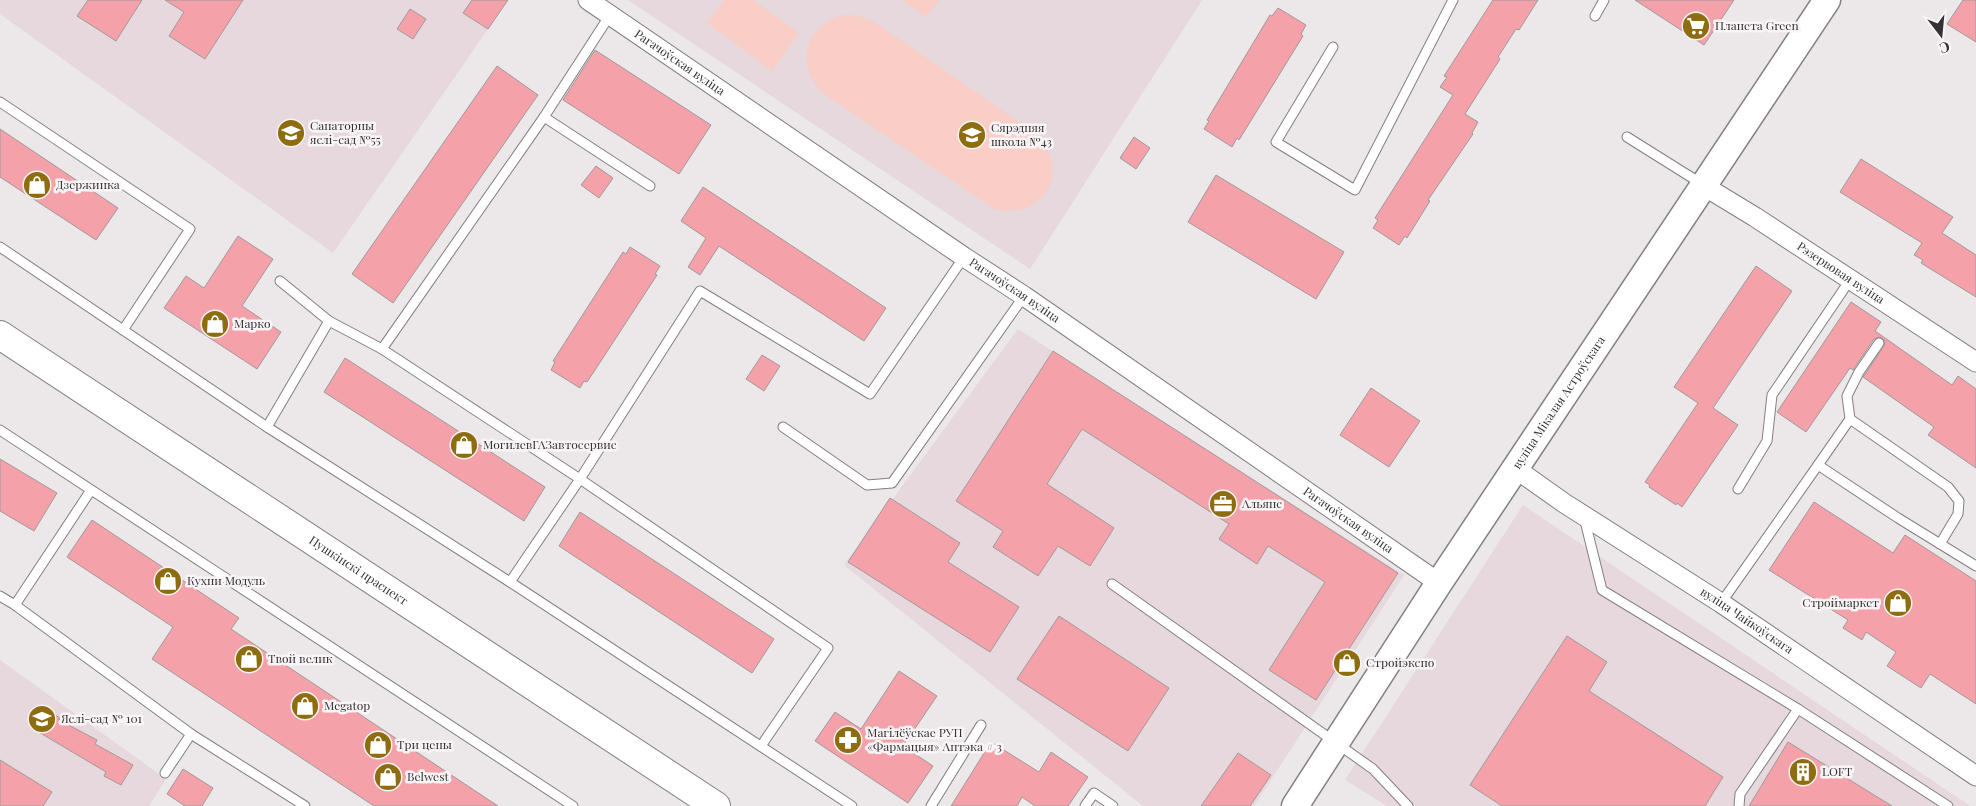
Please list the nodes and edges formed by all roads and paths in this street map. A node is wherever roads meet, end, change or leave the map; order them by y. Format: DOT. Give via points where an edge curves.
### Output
graph roads {
  1 [pos="588,0"];
  2 [pos="1453,0"];
  3 [pos="1604,0"];
  4 [pos="1827,0"];
  5 [pos="610,14"];
  6 [pos="1595,16"];
  7 [pos="1333,48"];
  8 [pos="0,102"];
  9 [pos="544,117"];
  10 [pos="1627,137"];
  11 [pos="650,186"];
  12 [pos="1704,186"];
  13 [pos="0,247"];
  14 [pos="964,258"];
  15 [pos="1850,280"];
  16 [pos="280,281"];
  17 [pos="1024,296"];
  18 [pos="330,321"];
  19 [pos="123,330"];
  20 [pos="0,335"];
  21 [pos="1879,343"];
  22 [pos="382,349"];
  23 [pos="1976,362"];
  24 [pos="1850,419"];
  25 [pos="267,428"];
  26 [pos="782,428"];
  27 [pos="0,430"];
  28 [pos="1818,466"];
  29 [pos="1516,469"];
  30 [pos="580,479"];
  31 [pos="1738,489"];
  32 [pos="91,490"];
  33 [pos="1583,514"];
  34 [pos="1940,544"];
  35 [pos="1976,566"];
  36 [pos="510,582"];
  37 [pos="1439,583"];
  38 [pos="1112,584"];
  39 [pos="0,596"];
  40 [pos="1721,603"];
  41 [pos="15,605"];
  42 [pos="1798,709"];
  43 [pos="981,725"];
  44 [pos="191,734"];
  45 [pos="1337,742"];
  46 [pos="761,746"];
  47 [pos="165,772"];
  48 [pos="1976,776"];
  49 [pos="1302,800"];
  50 [pos="305,806"];
  51 [pos="573,806"];
  52 [pos="716,806"];
  53 [pos="852,806"];
  54 [pos="930,806"];
  55 [pos="1085,806"];
  56 [pos="1113,806"];
  57 [pos="1408,806"];
  58 [pos="1740,806"];
  59 [pos="1948,806"];
  1 -- 5 [label="street, Рагачоўская вуліца"];
  2 -- 7 [label="lane" via="1355,190 1276,142"];
  3 -- 6 [label="lane"];
  4 -- 12 [label="main road, вуліца Мікалая Астроўскага"];
  5 -- 9 [label="lane"];
  5 -- 14 [label="street, Рагачоўская вуліца"];
  8 -- 19 [label="lane" via="190,229"];
  9 -- 11 [label="lane"];
  9 -- 22 [label="lane"];
  10 -- 12 [label="lane"];
  12 -- 15 [label="street, Рэзервовая вуліца"];
  12 -- 29 [label="main road, вуліца Мікалая Астроўскага"];
  13 -- 19 [label="lane"];
  14 -- 17 [label="street, Рагачоўская вуліца"];
  14 -- 30 [label="lane" via="870,394 700,291"];
  15 -- 23 [label="street, Рэзервовая вуліца"];
  15 -- 31 [label="lane" via="1772,395 1767,441"];
  16 -- 18 [label="lane"];
  17 -- 26 [label="lane" via="892,483 866,485"];
  17 -- 37 [label="street, Рагачоўская вуліца"];
  18 -- 22 [label="lane"];
  18 -- 25 [label="lane"];
  19 -- 25 [label="lane"];
  20 -- 52 [label="main road, Пушкінскі праспект"];
  21 -- 24 [label="lane" via="1847,396"];
  22 -- 30 [label="lane"];
  24 -- 28 [label="lane"];
  24 -- 34 [label="lane" via="1948,487 1959,501 1958,514"];
  25 -- 36 [label="lane"];
  27 -- 32 [label="lane"];
  28 -- 34 [label="lane"];
  28 -- 40 [label="lane"];
  29 -- 33 [label="street, вуліца Чайкоўскага"];
  29 -- 37 [label="main road, вуліца Мікалая Астроўскага"];
  30 -- 36 [label="lane"];
  30 -- 46 [label="lane" via="828,648"];
  32 -- 41 [label="lane"];
  32 -- 51 [label="lane"];
  33 -- 40 [label="street, вуліца Чайкоўскага"];
  33 -- 42 [label="lane" via="1602,590"];
  34 -- 35 [label="lane"];
  36 -- 46 [label="lane"];
  37 -- 45 [label="main road, вуліца Мікалая Астроўскага"];
  38 -- 45 [label="lane"];
  39 -- 41 [label="lane"];
  40 -- 48 [label="street, вуліца Чайкоўскага"];
  41 -- 44 [label="lane"];
  42 -- 58 [label="lane" via="1740,794"];
  42 -- 59 [label="lane"];
  43 -- 54 [label="lane"];
  44 -- 47 [label="lane"];
  44 -- 50 [label="lane"];
  45 -- 49 [label="main road, вуліца Мікалая Астроўскага"];
  45 -- 57 [label="lane" via="1374,769"];
  46 -- 53 [label="lane"];
  55 -- 56 [label="lane" via="1094,793"];
}
